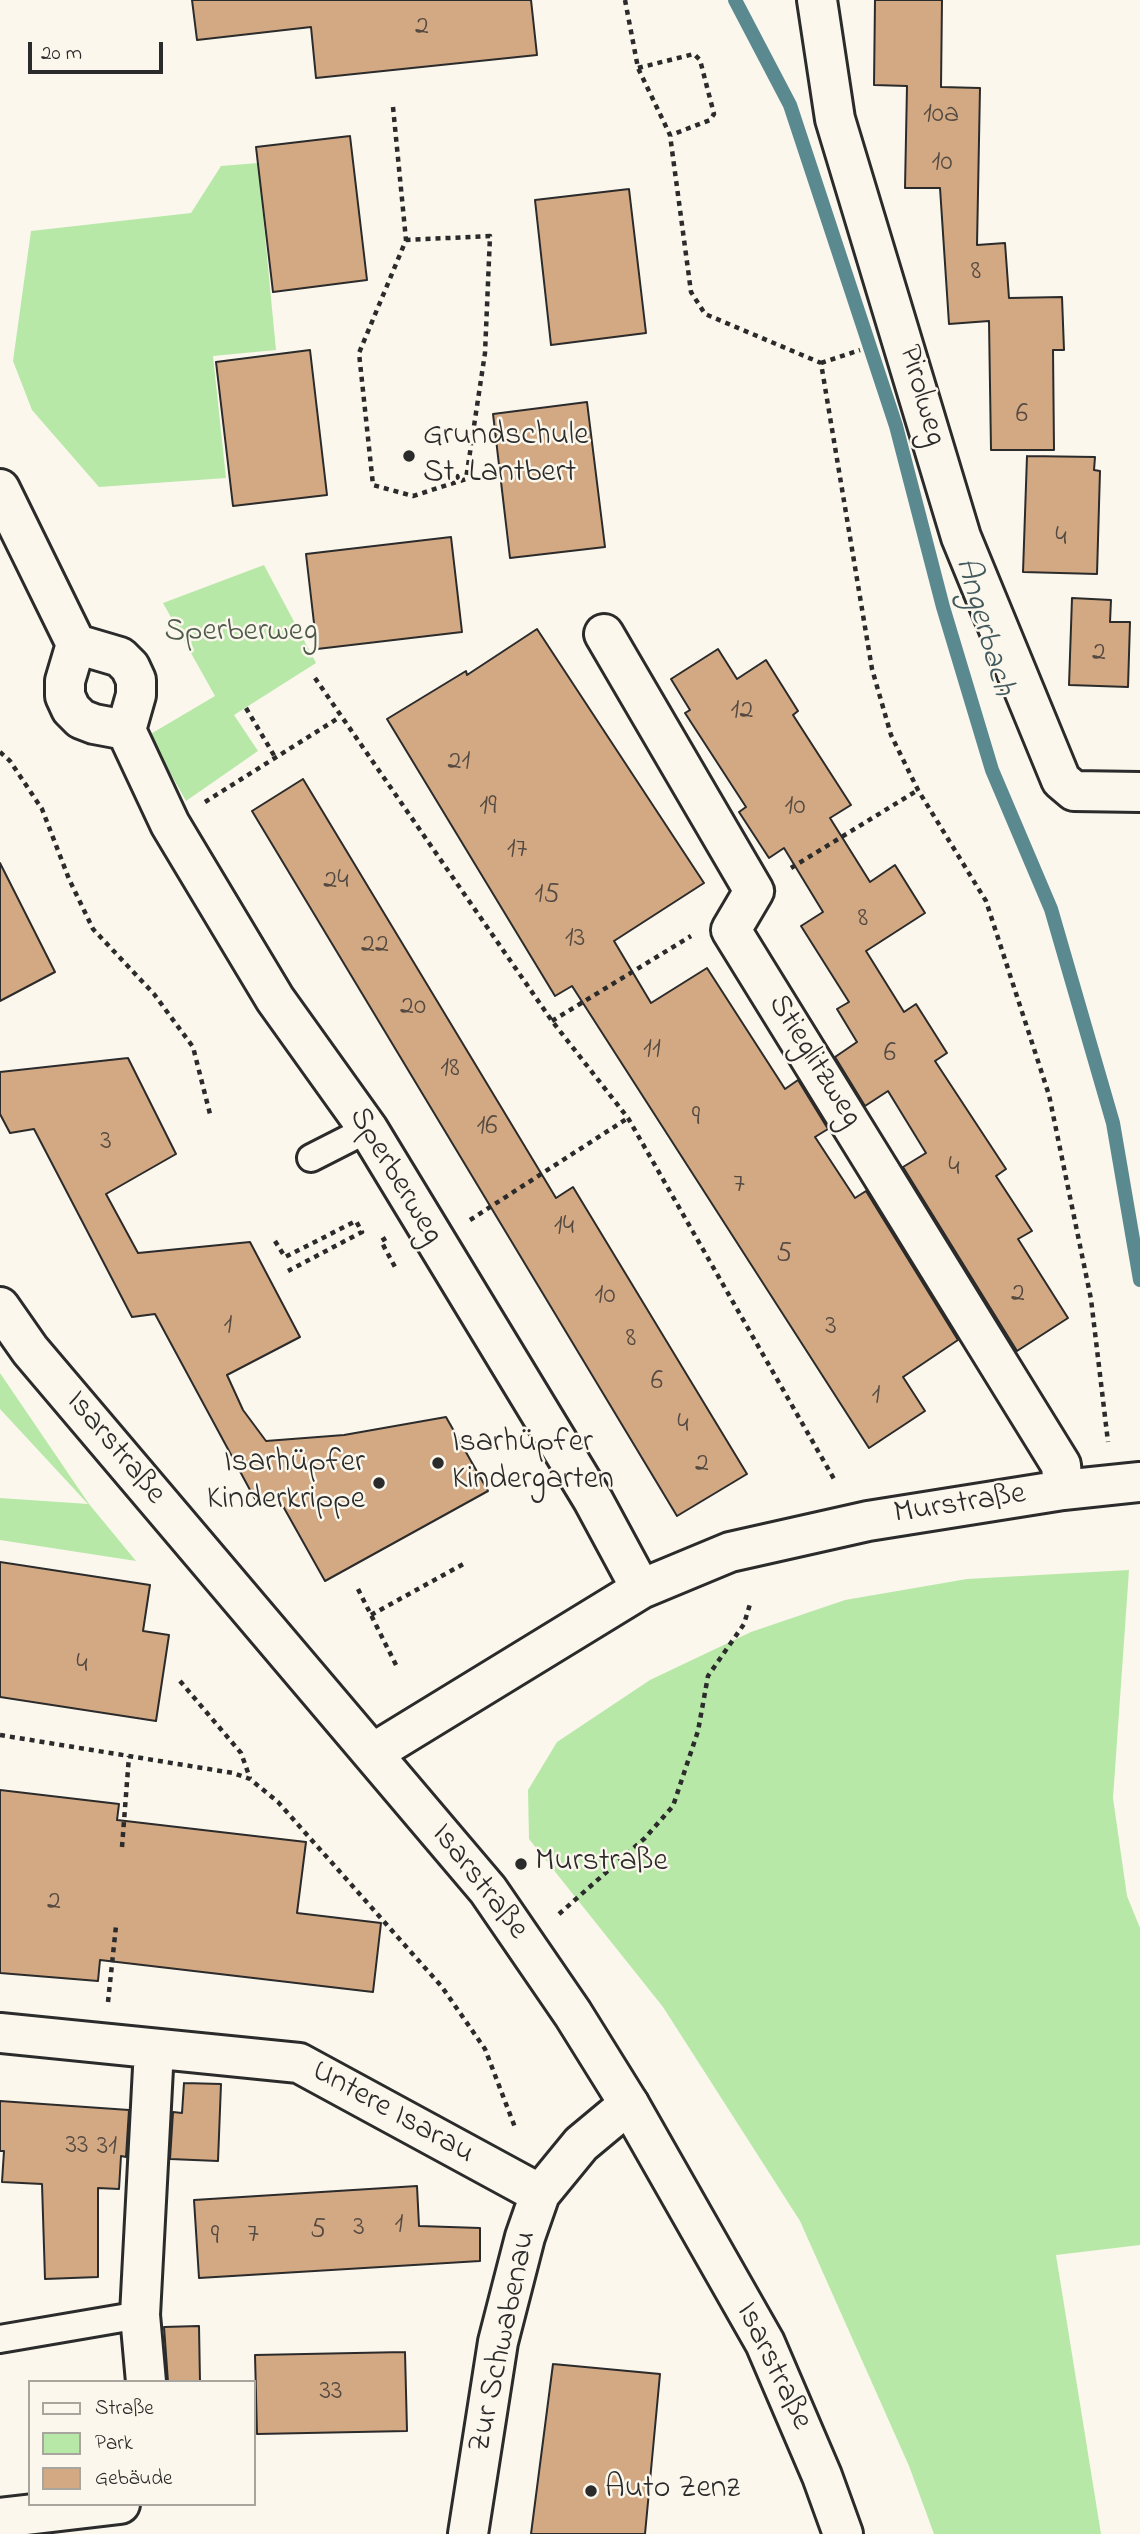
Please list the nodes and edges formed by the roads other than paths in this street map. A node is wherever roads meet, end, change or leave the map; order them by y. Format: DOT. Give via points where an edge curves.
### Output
graph roads {
  1 [pos="817,0"];
  2 [pos="0,489"];
  3 [pos="604,634"];
  4 [pos="76,644"];
  5 [pos="126,730"];
  6 [pos="1140,792"];
  7 [pos="368,1129"];
  8 [pos="311,1158"];
  9 [pos="0,1307"];
  10 [pos="1140,1482"];
  11 [pos="1063,1490"];
  12 [pos="641,1589"];
  13 [pos="373,1752"];
  14 [pos="0,2033"];
  15 [pos="153,2049"];
  16 [pos="629,2104"];
  17 [pos="540,2194"];
  18 [pos="141,2315"];
  19 [pos="0,2339"];
  20 [pos="146,2380"];
  21 [pos="103,2506"];
  22 [pos="0,2518"];
  23 [pos="468,2534"];
  24 [pos="843,2534"];
  1 -- 6 [label="street, Pirolweg" via="835,119 961,537 1061,780 1073,791"];
  2 -- 4 [label="street"];
  3 -- 11 [label="street, Stieglitzweg" via="754,891 731,930 1062,1465"];
  4 -- 5 [label="street" via="120,657 130,667 136,695"];
  4 -- 5 [label="street" via="65,681 71,709 94,724"];
  5 -- 7 [label="street, Sperberweg" via="170,824 275,999"];
  7 -- 8 [label="lane"];
  7 -- 12 [label="street, Sperberweg" via="593,1500"];
  9 -- 13 [label="street, Isarstraße" via="30,1350"];
  10 -- 11 [label="street, Murstraße"];
  11 -- 12 [label="street, Murstraße" via="868,1521 730,1552"];
  12 -- 13 [label="street, Murstraße"];
  13 -- 16 [label="street, Isarstraße" via="488,1890"];
  14 -- 15 [label="street, Untere Isarau"];
  15 -- 17 [label="street, Untere Isarau" via="299,2063"];
  15 -- 18 [label="street"];
  16 -- 17 [label="street, Zur Schwabenau" via="581,2144"];
  16 -- 24 [label="street, Isarstraße" via="765,2343"];
  17 -- 23 [label="street, Zur Schwabenau" via="498,2342"];
  18 -- 19 [label="lane"];
  18 -- 20 [label="street"];
  21 -- 22 [label="street"];
}
